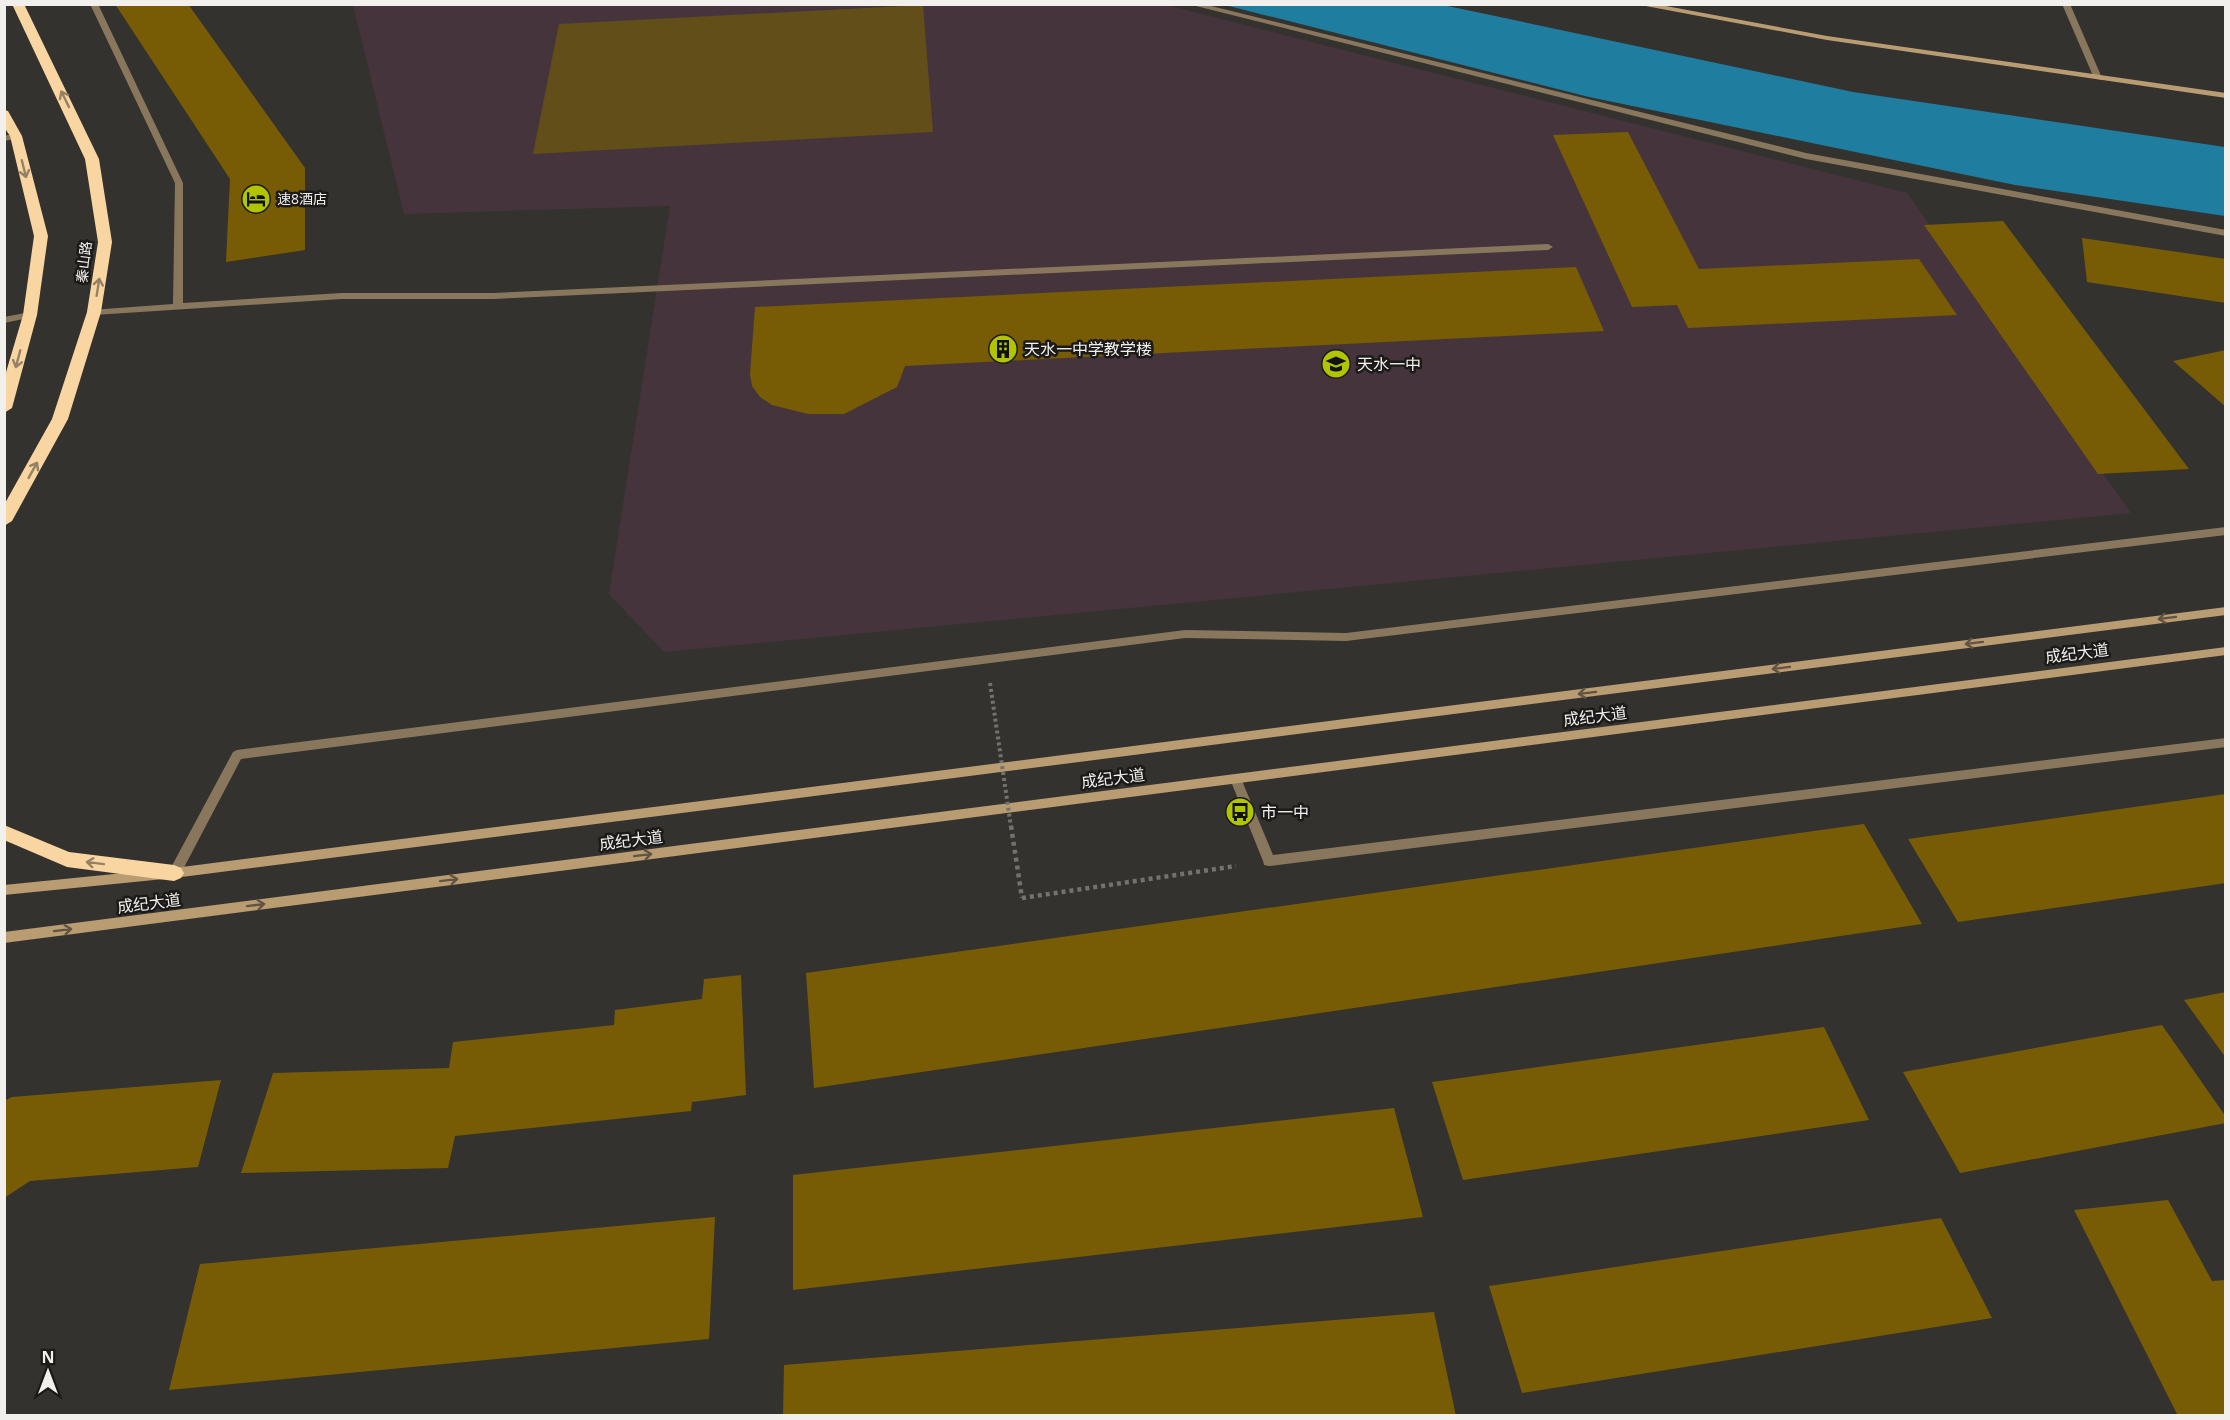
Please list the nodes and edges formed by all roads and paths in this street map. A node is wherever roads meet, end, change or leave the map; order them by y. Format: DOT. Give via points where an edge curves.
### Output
graph roads {
  1 [pos="18,4"];
  2 [pos="94,4"];
  3 [pos="1192,4"];
  4 [pos="1639,4"];
  5 [pos="2066,4"];
  6 [pos="2098,78"];
  7 [pos="2226,96"];
  8 [pos="4,114"];
  9 [pos="10,138"];
  10 [pos="2226,233"];
  11 [pos="1548,247"];
  12 [pos="178,308"];
  13 [pos="94,312"];
  14 [pos="30,315"];
  15 [pos="4,320"];
  16 [pos="4,408"];
  17 [pos="4,521"];
  18 [pos="2226,531"];
  19 [pos="2226,611"];
  20 [pos="2226,651"];
  21 [pos="990,683"];
  22 [pos="2226,742"];
  23 [pos="1236,779"];
  24 [pos="4,832"];
  25 [pos="1269,861"];
  26 [pos="174,873"];
  27 [pos="4,890"];
  28 [pos="4,938"];
  13 -- 1 [label="highway, 秦山路, one-way" via="105,242 92,159"];
  2 -- 12 [label="street" via="179,183"];
  3 -- 10 [label="street" via="1806,156"];
  4 -- 6 [label="main road" via="1827,38"];
  5 -- 6 [label="street"];
  6 -- 7 [label="main road"];
  8 -- 9 [label="highway"];
  9 -- 14 [label="highway, one-way" via="41,236"];
  11 -- 12 [label="street" via="505,296 342,296"];
  12 -- 13 [label="street"];
  17 -- 13 [label="highway, 秦山路, one-way" via="60,420"];
  14 -- 15 [label="street"];
  14 -- 16 [label="highway, one-way"];
  18 -- 26 [label="street" via="1346,637 1185,634 237,755"];
  19 -- 26 [label="main road, 成纪大道, one-way"];
  20 -- 23 [label="main road, 成纪大道"];
  21 -- 25 [label="path, bridge" via="1022,898"];
  22 -- 25 [label="street"];
  23 -- 25 [label="street"];
  28 -- 23 [label="main road, 成纪大道, one-way"];
  26 -- 24 [label="highway, one-way" via="67,859"];
  26 -- 27 [label="main road, 成纪大道"];
}
